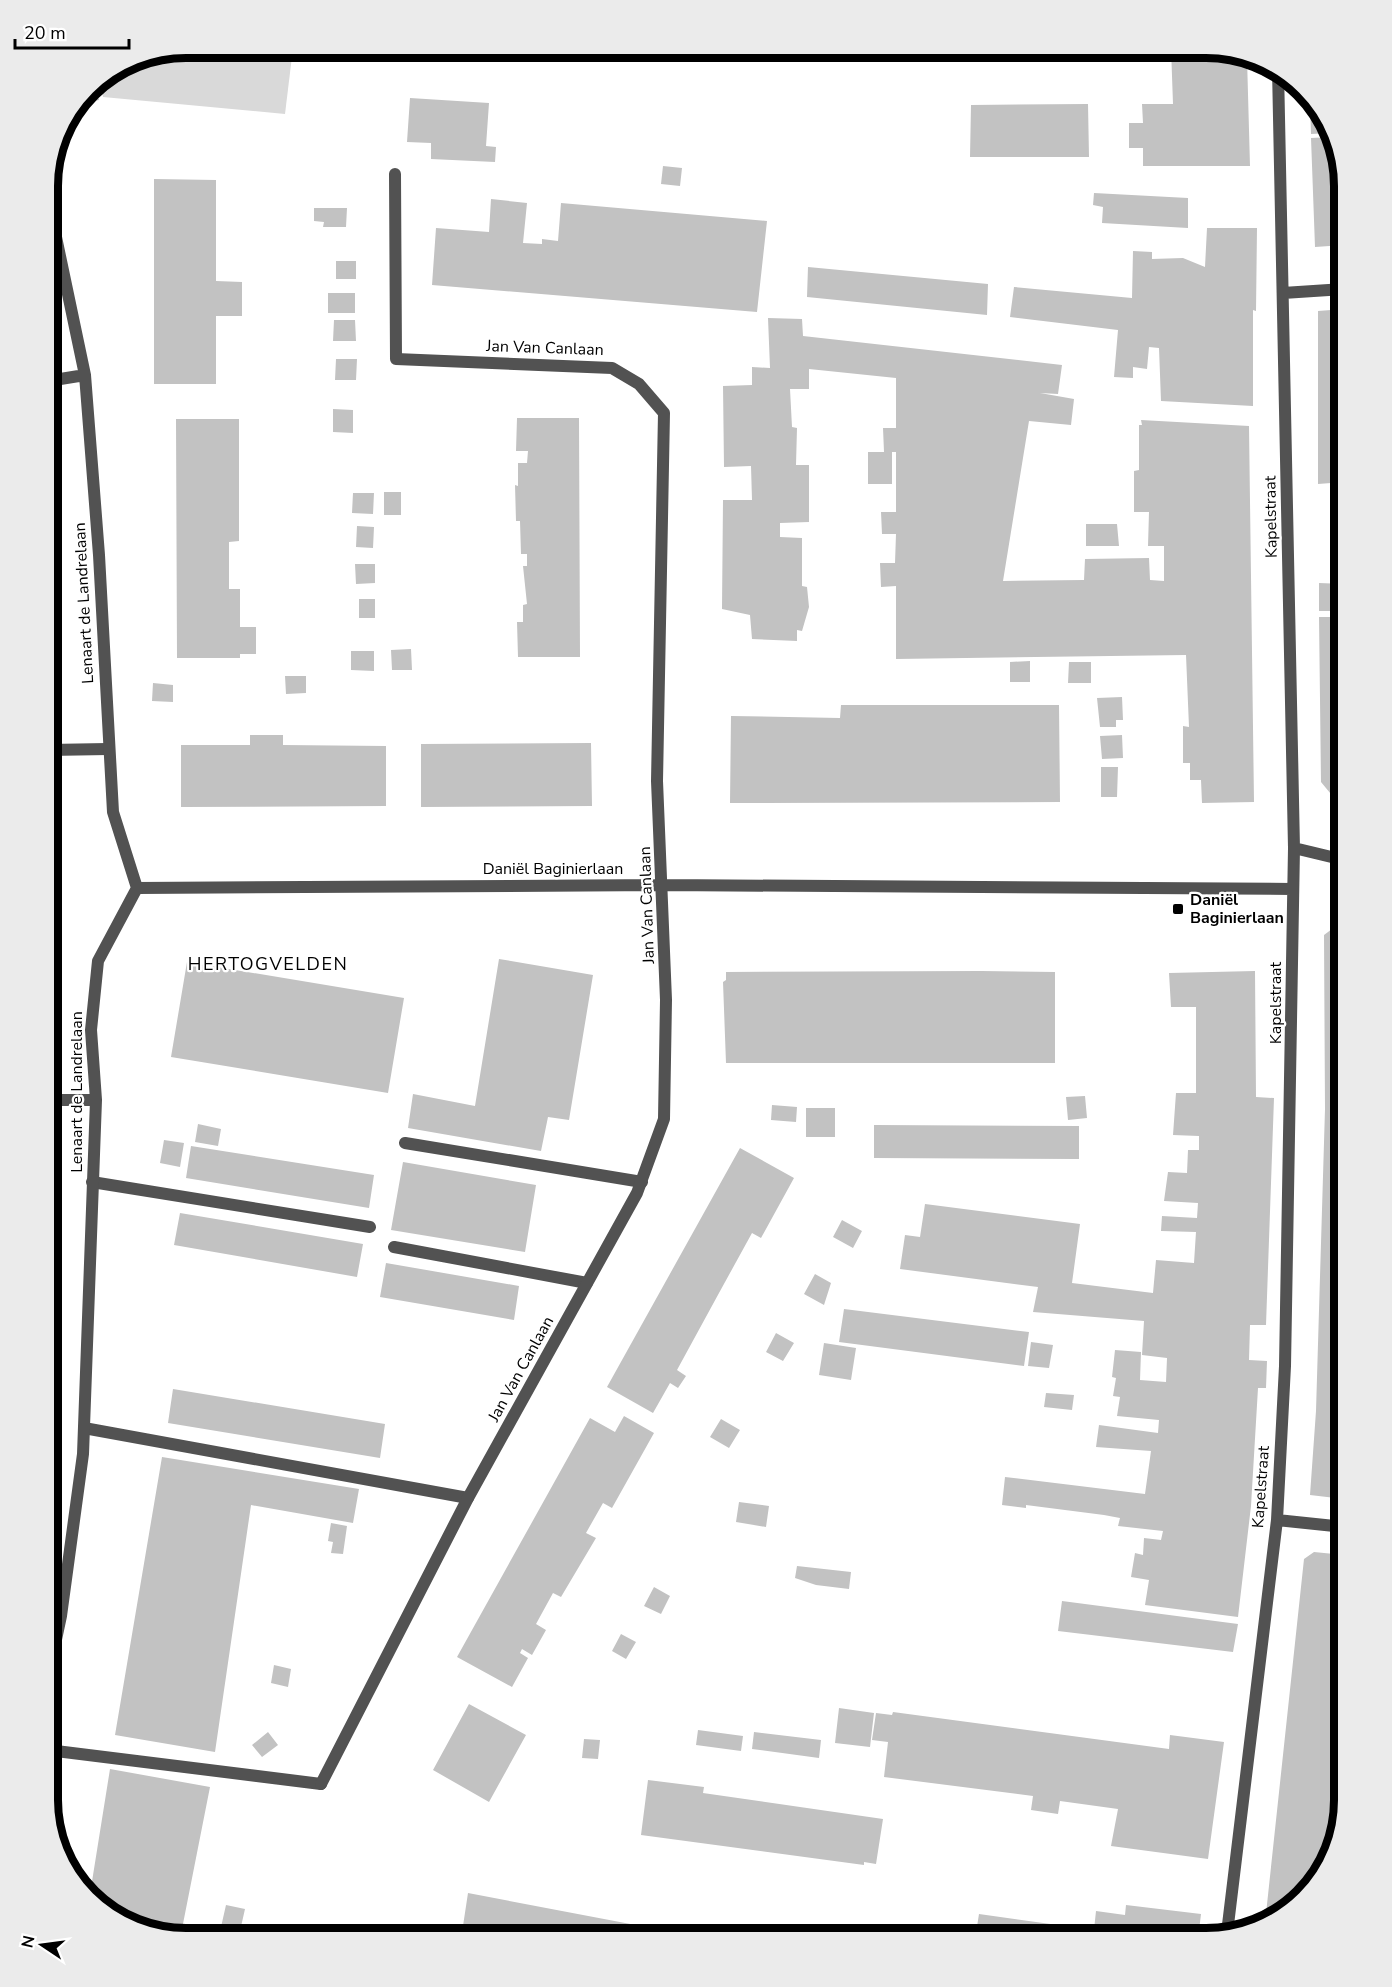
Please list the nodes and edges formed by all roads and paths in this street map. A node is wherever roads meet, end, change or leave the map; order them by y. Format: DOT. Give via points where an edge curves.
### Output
graph roads {
  1 [pos="1278,81"];
  2 [pos="395,174"];
  3 [pos="59,251"];
  4 [pos="1334,290"];
  5 [pos="1283,294"];
  6 [pos="85,375"];
  7 [pos="59,379"];
  8 [pos="108,749"];
  9 [pos="59,750"];
  10 [pos="1294,848"];
  11 [pos="1334,858"];
  12 [pos="664,885"];
  13 [pos="137,888"];
  14 [pos="1293,888"];
  15 [pos="58,1100"];
  16 [pos="96,1100"];
  17 [pos="405,1143"];
  18 [pos="92,1182"];
  19 [pos="642,1182"];
  20 [pos="370,1227"];
  21 [pos="394,1247"];
  22 [pos="587,1283"];
  23 [pos="84,1428"];
  24 [pos="468,1498"];
  25 [pos="1277,1520"];
  26 [pos="1334,1526"];
  27 [pos="58,1593"];
  28 [pos="58,1751"];
  29 [pos="1228,1926"];
  1 -- 5 [label="street, Kapelstraat"];
  2 -- 12 [label="street, Jan Van Canlaan" via="396,359 612,368 639,384 664,413 657,781"];
  3 -- 6 [label="street, Lenaart de Landrelaan"];
  4 -- 5 [label="street"];
  5 -- 10 [label="street, Kapelstraat"];
  6 -- 7 [label="street"];
  6 -- 8 [label="street, Lenaart de Landrelaan"];
  8 -- 9 [label="street"];
  8 -- 13 [label="street, Lenaart de Landrelaan" via="113,812"];
  10 -- 11 [label="street"];
  10 -- 14 [label="street, Kapelstraat"];
  12 -- 13 [label="street, Daniël Baginierlaan"];
  12 -- 14 [label="street, Daniël Baginierlaan"];
  12 -- 19 [label="street, Jan Van Canlaan" via="664,1119"];
  13 -- 16 [label="street, Lenaart de Landrelaan" via="98,961 91,1030"];
  14 -- 25 [label="street, Kapelstraat" via="1290,1195"];
  15 -- 16 [label="street"];
  16 -- 18 [label="street, Lenaart de Landrelaan"];
  17 -- 19 [label="street"];
  18 -- 20 [label="street"];
  18 -- 23 [label="street, Lenaart de Landrelaan"];
  19 -- 22 [label="street, Jan Van Canlaan"];
  21 -- 22 [label="street"];
  22 -- 24 [label="street, Jan Van Canlaan"];
  23 -- 24 [label="street"];
  23 -- 27 [label="street, Lenaart de Landrelaan" via="83,1454"];
  24 -- 28 [label="street, Jan Van Canlaan" via="321,1784"];
  25 -- 26 [label="street"];
  25 -- 29 [label="street, Kapelstraat"];
}
